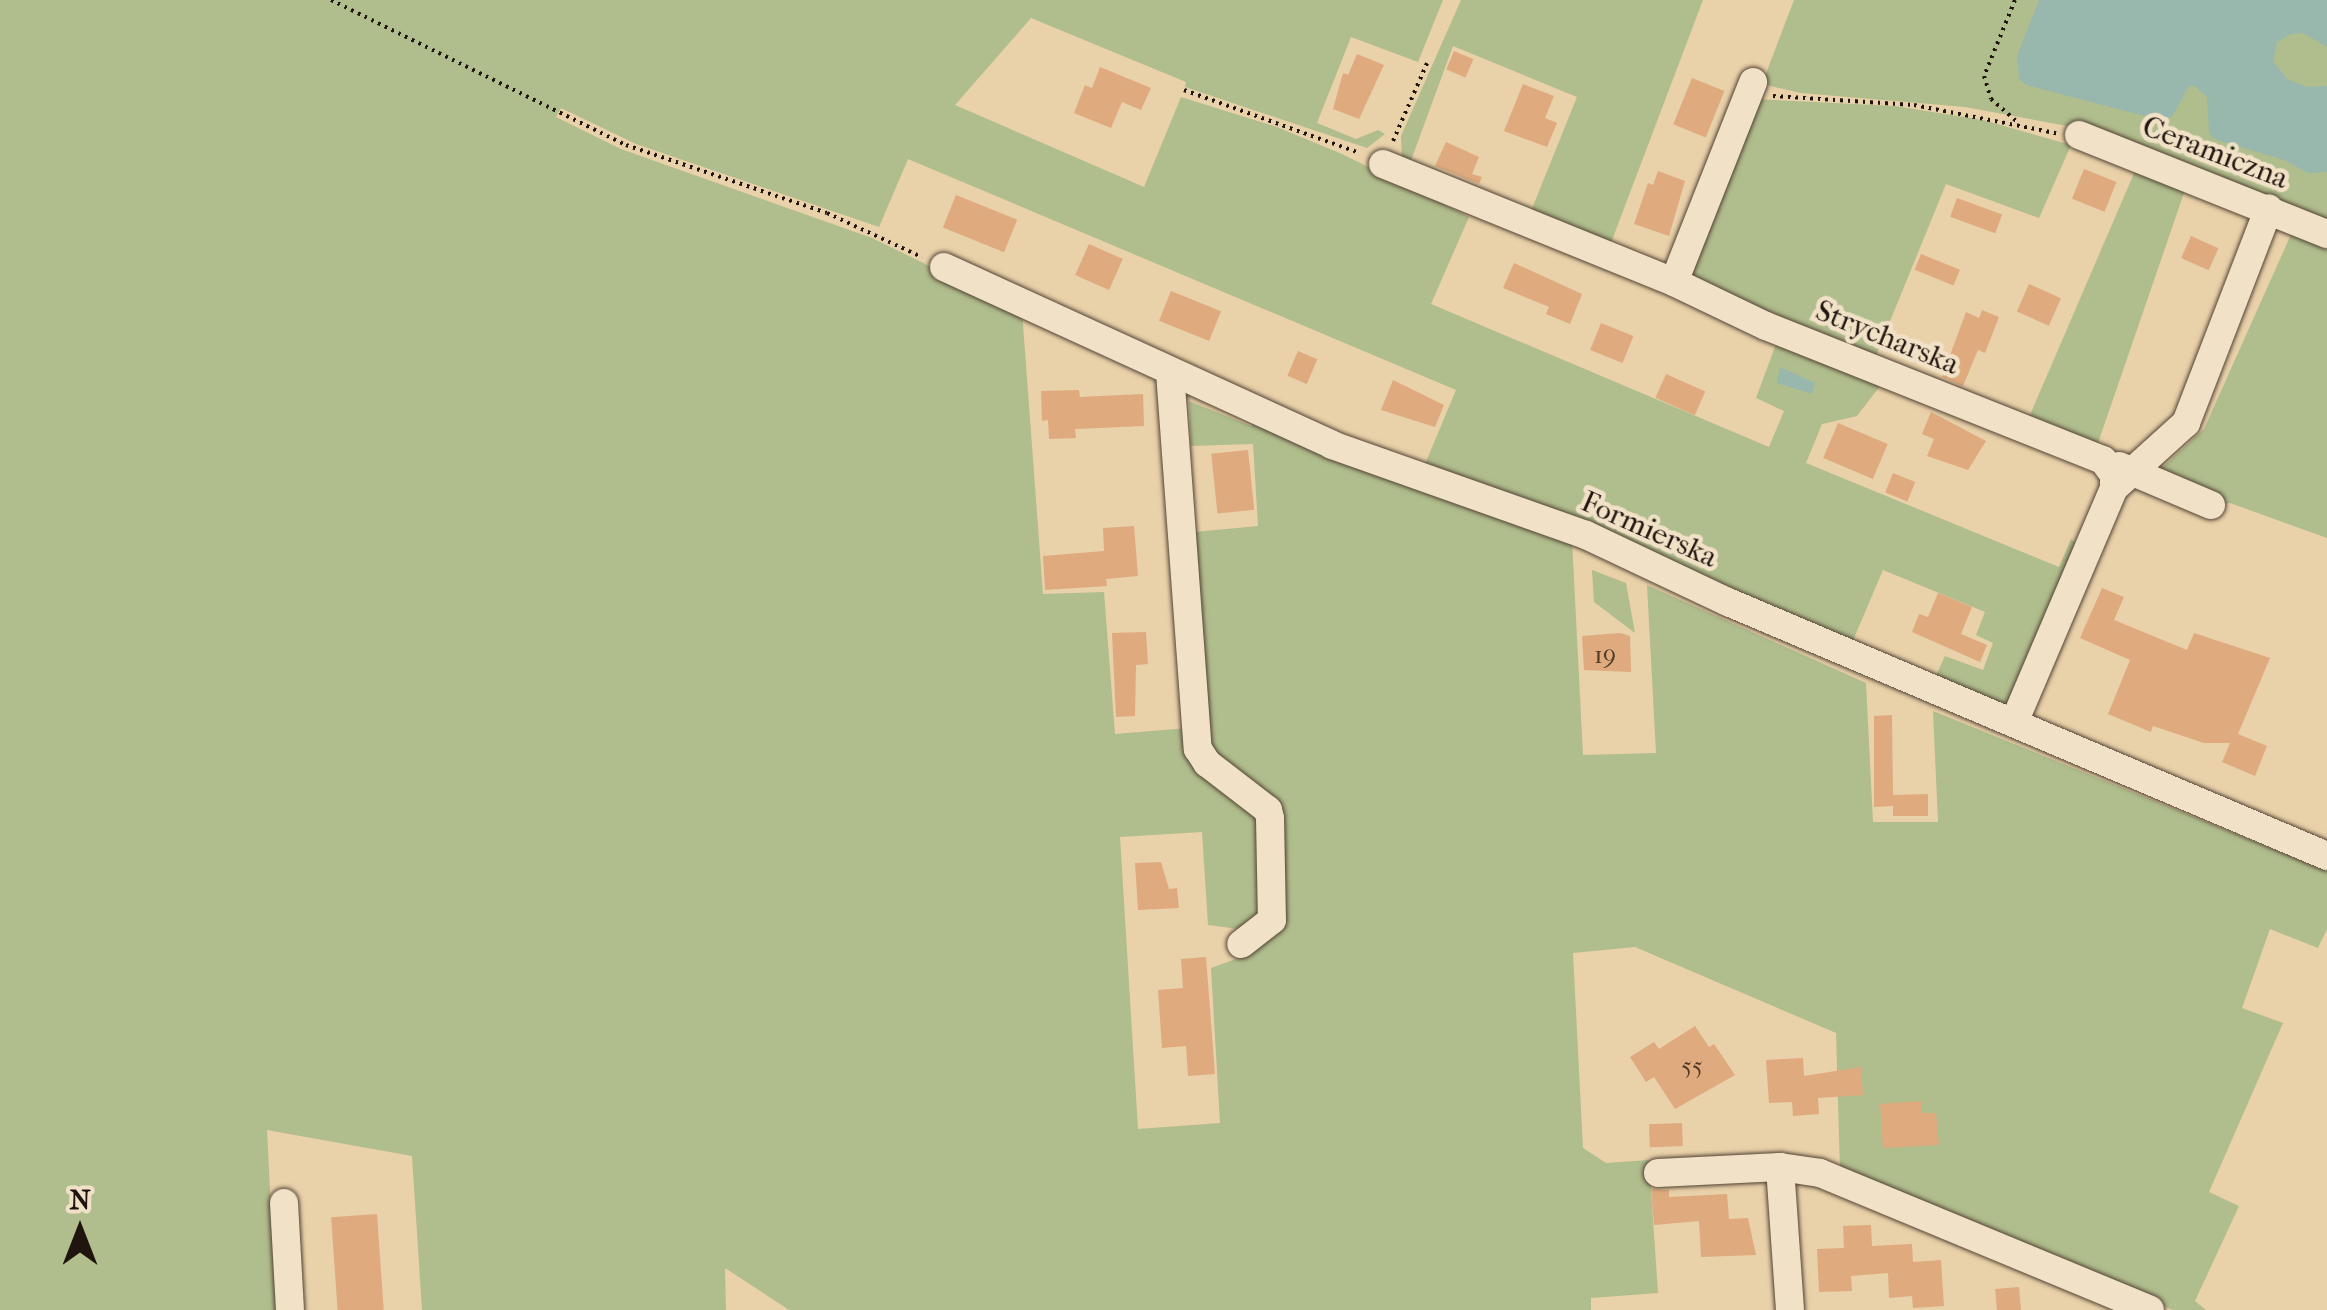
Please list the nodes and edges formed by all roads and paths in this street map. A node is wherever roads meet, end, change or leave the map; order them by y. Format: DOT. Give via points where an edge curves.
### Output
graph roads {
  1 [pos="331,0"];
  2 [pos="2015,0"];
  3 [pos="1427,63"];
  4 [pos="1751,87"];
  5 [pos="1184,90"];
  6 [pos="2021,125"];
  7 [pos="2079,135"];
  8 [pos="1383,164"];
  9 [pos="2269,208"];
  10 [pos="2327,234"];
  11 [pos="944,267"];
  12 [pos="1674,282"];
  13 [pos="1170,372"];
  14 [pos="2123,480"];
  15 [pos="2210,504"];
  16 [pos="2014,723"];
  17 [pos="2327,856"];
  18 [pos="1241,944"];
  19 [pos="1780,1167"];
  20 [pos="1658,1173"];
  21 [pos="284,1203"];
  22 [pos="290,1310"];
  23 [pos="1790,1310"];
  24 [pos="2150,1310"];
  1 -- 11 [label="path" via="626,145 827,213"];
  2 -- 6 [label="path" via="1984,76 1991,100"];
  3 -- 8 [label="path"];
  4 -- 6 [label="path"];
  4 -- 12 [label="street"];
  5 -- 8 [label="path"];
  6 -- 7 [label="path"];
  7 -- 9 [label="street, Ceramiczna"];
  8 -- 12 [label="street, Strycharska"];
  9 -- 10 [label="street, Ceramiczna"];
  9 -- 14 [label="street" via="2194,408 2173,439"];
  11 -- 13 [label="street, Formierska"];
  12 -- 14 [label="street, Strycharska" via="1766,326 2103,460"];
  13 -- 16 [label="street, Formierska" via="1332,445 1586,536"];
  13 -- 18 [label="street" via="1198,749 1270,818 1272,920"];
  14 -- 15 [label="street"];
  14 -- 16 [label="street"];
  16 -- 17 [label="street, Formierska"];
  19 -- 20 [label="street"];
  19 -- 23 [label="street"];
  19 -- 24 [label="street" via="1820,1173"];
  21 -- 22 [label="street"];
}
